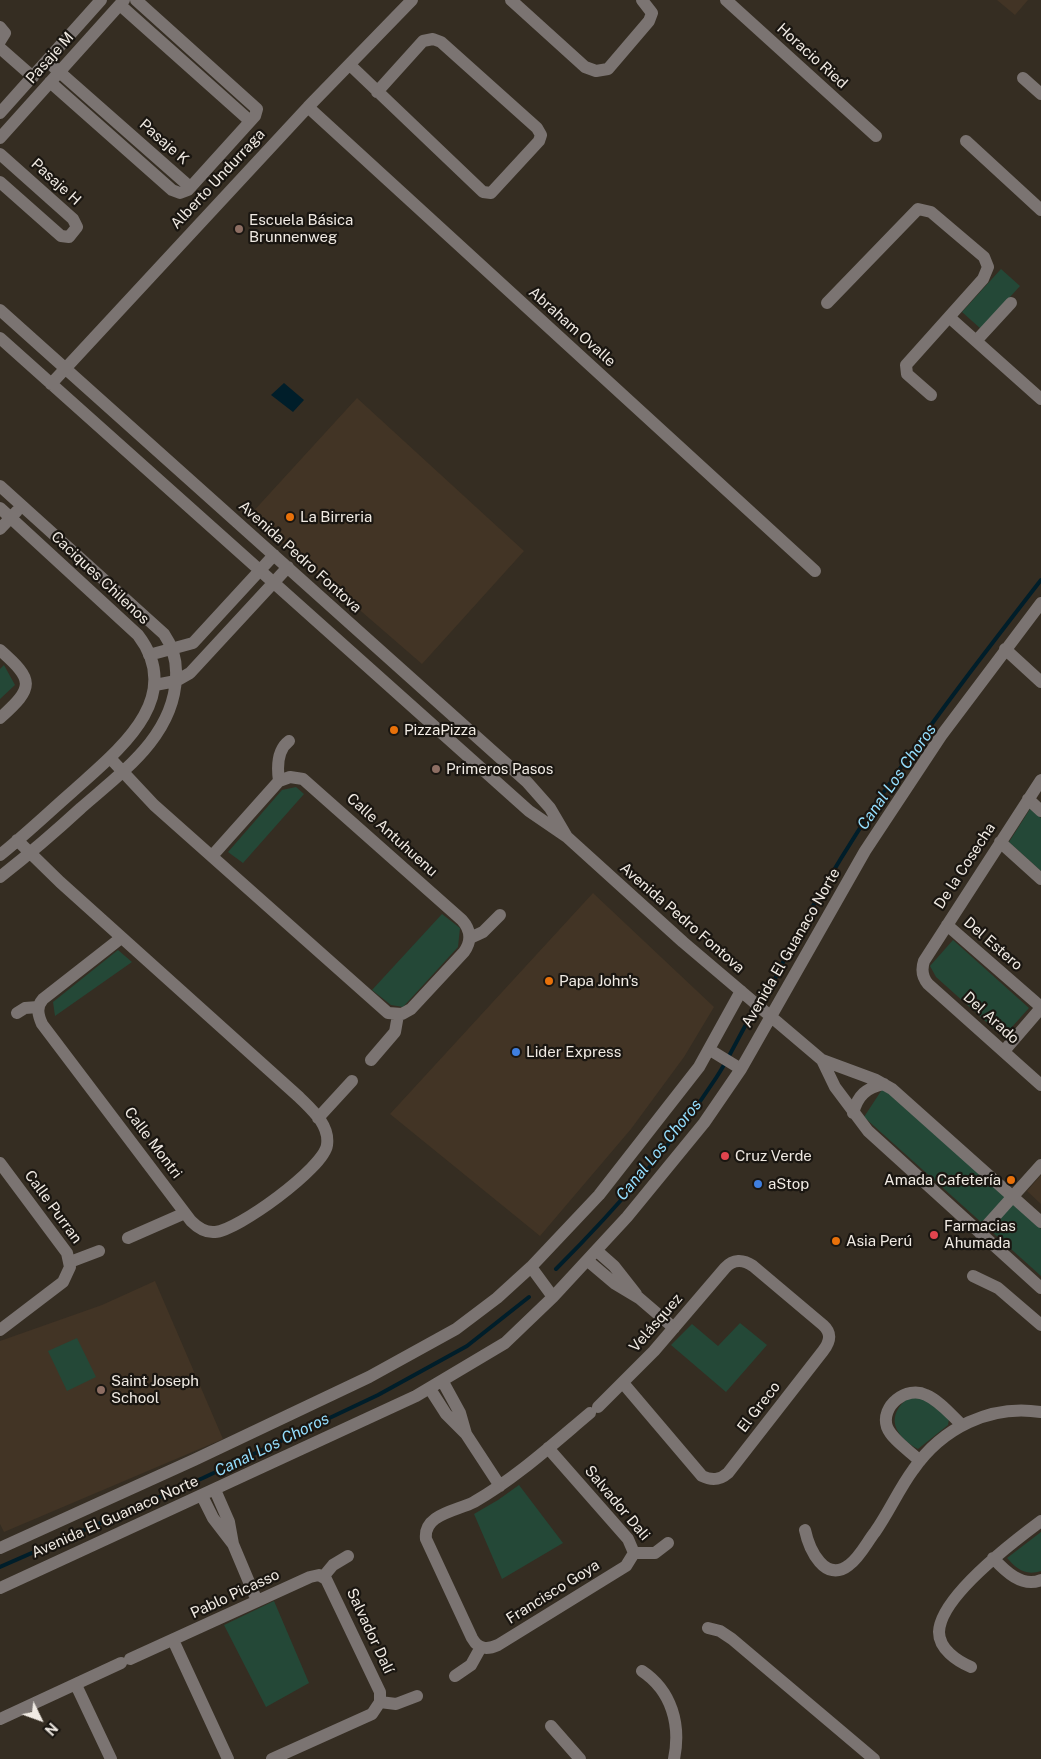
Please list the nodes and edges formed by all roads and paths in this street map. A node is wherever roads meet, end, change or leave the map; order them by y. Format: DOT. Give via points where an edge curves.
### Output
graph roads {
  1 [pos="101,0"];
  2 [pos="136,0"];
  3 [pos="412,0"];
  4 [pos="511,0"];
  5 [pos="642,0"];
  6 [pos="726,0"];
  7 [pos="122,2"];
  8 [pos="0,27"];
  9 [pos="0,41"];
  10 [pos="0,48"];
  11 [pos="46,61"];
  12 [pos="350,65"];
  13 [pos="59,72"];
  14 [pos="33,77"];
  15 [pos="1023,78"];
  16 [pos="50,82"];
  17 [pos="377,92"];
  18 [pos="1041,94"];
  19 [pos="308,107"];
  20 [pos="0,113"];
  21 [pos="254,116"];
  22 [pos="876,136"];
  23 [pos="0,138"];
  24 [pos="966,141"];
  25 [pos="0,154"];
  26 [pos="0,182"];
  27 [pos="190,187"];
  28 [pos="1041,210"];
  29 [pos="827,303"];
  30 [pos="1011,303"];
  31 [pos="0,310"];
  32 [pos="949,316"];
  33 [pos="0,338"];
  34 [pos="976,341"];
  35 [pos="65,368"];
  36 [pos="51,384"];
  37 [pos="931,395"];
  38 [pos="1041,400"];
  39 [pos="0,486"];
  40 [pos="22,505"];
  41 [pos="0,508"];
  42 [pos="11,517"];
  43 [pos="0,529"];
  44 [pos="274,555"];
  45 [pos="288,567"];
  46 [pos="260,570"];
  47 [pos="815,571"];
  48 [pos="274,583"];
  49 [pos="1041,603"];
  50 [pos="1005,649"];
  51 [pos="0,650"];
  52 [pos="173,650"];
  53 [pos="149,655"];
  54 [pos="176,681"];
  55 [pos="1041,682"];
  56 [pos="155,685"];
  57 [pos="0,718"];
  58 [pos="289,741"];
  59 [pos="110,758"];
  60 [pos="122,772"];
  61 [pos="1041,780"];
  62 [pos="279,781"];
  63 [pos="1028,799"];
  64 [pos="1041,811"];
  65 [pos="567,837"];
  66 [pos="17,840"];
  67 [pos="1000,842"];
  68 [pos="0,854"];
  69 [pos="30,854"];
  70 [pos="212,856"];
  71 [pos="0,878"];
  72 [pos="1041,879"];
  73 [pos="500,915"];
  74 [pos="946,925"];
  75 [pos="121,938"];
  76 [pos="470,938"];
  77 [pos="922,973"];
  78 [pos="741,991"];
  79 [pos="38,1007"];
  80 [pos="1041,1007"];
  81 [pos="17,1013"];
  82 [pos="398,1015"];
  83 [pos="771,1017"];
  84 [pos="1004,1051"];
  85 [pos="714,1052"];
  86 [pos="371,1060"];
  87 [pos="822,1060"];
  88 [pos="738,1066"];
  89 [pos="352,1081"];
  90 [pos="884,1084"];
  91 [pos="1041,1085"];
  92 [pos="853,1113"];
  93 [pos="318,1118"];
  94 [pos="0,1163"];
  95 [pos="1041,1165"];
  96 [pos="1013,1196"];
  97 [pos="185,1213"];
  98 [pos="1041,1222"];
  99 [pos="980,1233"];
  100 [pos="128,1238"];
  101 [pos="99,1250"];
  102 [pos="597,1251"];
  103 [pos="738,1260"];
  104 [pos="70,1262"];
  105 [pos="588,1262"];
  106 [pos="531,1267"];
  107 [pos="973,1276"];
  108 [pos="1041,1288"];
  109 [pos="554,1297"];
  110 [pos="639,1298"];
  111 [pos="1041,1325"];
  112 [pos="674,1328"];
  113 [pos="0,1330"];
  114 [pos="443,1382"];
  115 [pos="623,1383"];
  116 [pos="430,1389"];
  117 [pos="1041,1412"];
  118 [pos="962,1425"];
  119 [pos="466,1434"];
  120 [pos="548,1448"];
  121 [pos="920,1461"];
  122 [pos="500,1486"];
  123 [pos="215,1490"];
  124 [pos="202,1496"];
  125 [pos="1041,1521"];
  126 [pos="805,1530"];
  127 [pos="668,1543"];
  128 [pos="232,1544"];
  129 [pos="0,1548"];
  130 [pos="634,1553"];
  131 [pos="348,1556"];
  132 [pos="993,1558"];
  133 [pos="323,1576"];
  134 [pos="1041,1580"];
  135 [pos="0,1588"];
  136 [pos="257,1601"];
  137 [pos="708,1628"];
  138 [pos="173,1640"];
  139 [pos="481,1647"];
  140 [pos="971,1667"];
  141 [pos="642,1671"];
  142 [pos="455,1676"];
  143 [pos="76,1685"];
  144 [pos="417,1696"];
  145 [pos="380,1702"];
  146 [pos="0,1719"];
  147 [pos="551,1726"];
  148 [pos="108,1758"];
  149 [pos="228,1759"];
  150 [pos="272,1759"];
  151 [pos="580,1759"];
  152 [pos="674,1759"];
  153 [pos="874,1759"];
  1 -- 11 [label="street, Pasaje M"];
  2 -- 21 [label="street" via="255,107"];
  3 -- 12 [label="street, Alberto Undurraga"];
  4 -- 5 [label="street" via="585,67 596,71 608,69 649,21 652,12"];
  6 -- 22 [label="street, Horacio Ried"];
  7 -- 13 [label="street, Pasaje M"];
  7 -- 21 [label="street"];
  8 -- 9 [label="street" via="5,33"];
  10 -- 14 [label="street"];
  11 -- 13 [label="street, Pasaje K"];
  11 -- 14 [label="street, Pasaje M"];
  12 -- 17 [label="street"];
  12 -- 19 [label="street, Alberto Undurraga"];
  13 -- 16 [label="street, Pasaje M"];
  13 -- 27 [label="street, Pasaje K"];
  14 -- 20 [label="street, Pasaje M"];
  15 -- 18 [label="street"];
  16 -- 23 [label="street, Pasaje M"];
  16 -- 27 [label="street, Pasaje K" via="172,190 184,192"];
  17 -- 17 [label="street" via="423,41 433,39 441,42 538,128 541,135 491,193 483,192"];
  19 -- 35 [label="street, Alberto Undurraga"];
  19 -- 47 [label="street, Abraham Ovalle"];
  21 -- 27 [label="street"];
  24 -- 28 [label="street"];
  25 -- 26 [label="street, Pasaje H" via="73,219 76,231 69,237 61,236"];
  29 -- 32 [label="street" via="912,213 925,209 984,258 988,267 983,279"];
  30 -- 34 [label="street"];
  31 -- 35 [label="street, Avenida Pedro Fontova"];
  32 -- 34 [label="street"];
  32 -- 37 [label="street" via="906,365 907,374"];
  33 -- 36 [label="street, Avenida Pedro Fontova"];
  34 -- 38 [label="street"];
  35 -- 36 [label="street, Alberto Undurraga"];
  35 -- 44 [label="street, Avenida Pedro Fontova"];
  36 -- 46 [label="street, Avenida Pedro Fontova"];
  39 -- 40 [label="street, Caciques Chilenos"];
  40 -- 42 [label="street"];
  40 -- 52 [label="street, Caciques Chilenos" via="158,627"];
  41 -- 42 [label="street, Caciques Chilenos"];
  42 -- 43 [label="street"];
  42 -- 53 [label="street, Caciques Chilenos" via="134,630"];
  44 -- 45 [label="street, Avenida Pedro Fontova"];
  44 -- 46 [label="street"];
  45 -- 48 [label="street"];
  45 -- 65 [label="street, Avenida Pedro Fontova" via="527,782 550,808"];
  46 -- 48 [label="street, Avenida Pedro Fontova"];
  46 -- 52 [label="street" via="196,640"];
  48 -- 54 [label="street" via="200,663"];
  48 -- 65 [label="street, Avenida Pedro Fontova" via="529,811"];
  49 -- 50 [label="street, Avenida El Guanaco Norte"];
  50 -- 55 [label="street"];
  50 -- 83 [label="street, Avenida El Guanaco Norte" via="941,736 865,851"];
  51 -- 57 [label="street" via="20,668 26,684 24,695"];
  52 -- 53 [label="street"];
  52 -- 54 [label="street"];
  53 -- 56 [label="street, Caciques Chilenos"];
  54 -- 56 [label="street"];
  54 -- 60 [label="street" via="172,706 164,724"];
  56 -- 59 [label="street" via="148,709 137,729"];
  58 -- 62 [label="street" via="283,746 280,756"];
  59 -- 60 [label="street"];
  59 -- 66 [label="street"];
  60 -- 69 [label="street"];
  60 -- 70 [label="street"];
  61 -- 63 [label="street, De la Cosecha"];
  62 -- 70 [label="street"];
  62 -- 76 [label="street, Calle Antuhuenu" via="296,777 308,782 462,920"];
  63 -- 64 [label="street"];
  63 -- 67 [label="street, De la Cosecha"];
  65 -- 78 [label="street, Avenida Pedro Fontova"];
  66 -- 68 [label="street"];
  66 -- 69 [label="street, Calle Montri"];
  67 -- 72 [label="street"];
  67 -- 74 [label="street, De la Cosecha"];
  69 -- 71 [label="street"];
  69 -- 75 [label="street, Calle Montri"];
  70 -- 82 [label="street" via="384,1011"];
  73 -- 76 [label="street" via="483,932"];
  74 -- 77 [label="street, De la Cosecha" via="924,961"];
  74 -- 80 [label="street, Del Estero"];
  75 -- 79 [label="street" via="43,999"];
  75 -- 93 [label="street, Calle Montri" via="299,1097"];
  76 -- 82 [label="street" via="464,952 411,1009"];
  77 -- 84 [label="street, Del Arado" via="928,984"];
  78 -- 83 [label="street, Avenida Pedro Fontova"];
  78 -- 85 [label="street, Avenida El Guanaco Norte"];
  79 -- 81 [label="street" via="25,1008"];
  79 -- 97 [label="street, Calle Montri" via="42,1024"];
  80 -- 84 [label="street"];
  82 -- 86 [label="street" via="395,1032"];
  83 -- 87 [label="street, Avenida Pedro Fontova"];
  83 -- 88 [label="street, Avenida El Guanaco Norte"];
  84 -- 91 [label="street, Del Arado"];
  85 -- 88 [label="street"];
  85 -- 106 [label="street, Avenida El Guanaco Norte" via="610,1181"];
  87 -- 90 [label="street, Avenida Pedro Fontova"];
  87 -- 92 [label="street, Avenida Pedro Fontova"];
  88 -- 102 [label="street, Avenida El Guanaco Norte" via="704,1123"];
  89 -- 93 [label="street"];
  90 -- 92 [label="street" via="867,1089"];
  90 -- 96 [label="street, Avenida Pedro Fontova"];
  92 -- 99 [label="street, Avenida Pedro Fontova" via="889,1151"];
  93 -- 97 [label="street, Calle Montri" via="326,1132 326,1151 319,1162 284,1192 219,1232 200,1229"];
  94 -- 104 [label="street, Calle Purran" via="65,1249"];
  95 -- 96 [label="street"];
  96 -- 98 [label="street, Avenida Pedro Fontova"];
  96 -- 99 [label="street"];
  97 -- 100 [label="street"];
  99 -- 108 [label="street, Avenida Pedro Fontova"];
  101 -- 104 [label="street"];
  102 -- 105 [label="street, Avenida El Guanaco Norte"];
  102 -- 110 [label="street" via="614,1266"];
  103 -- 112 [label="street, Velásquez" via="724,1268"];
  103 -- 115 [label="street, El Greco" via="753,1266 823,1324 829,1340 824,1351 728,1473 713,1480 702,1476"];
  104 -- 113 [label="street, Calle Purran" via="69,1273 63,1282"];
  105 -- 109 [label="street, Avenida El Guanaco Norte"];
  105 -- 110 [label="street"];
  106 -- 109 [label="street"];
  106 -- 129 [label="street, Avenida El Guanaco Norte" via="463,1324 418,1352 194,1460"];
  107 -- 111 [label="street" via="998,1288"];
  109 -- 114 [label="street, Avenida El Guanaco Norte" via="505,1343"];
  110 -- 112 [label="street"];
  112 -- 115 [label="street, Velásquez"];
  114 -- 116 [label="street, Avenida El Guanaco Norte"];
  114 -- 119 [label="street" via="460,1413"];
  115 -- 120 [label="street, Velásquez"];
  116 -- 119 [label="street" via="446,1414"];
  116 -- 123 [label="street, Avenida El Guanaco Norte"];
  117 -- 118 [label="street" via="1003,1411"];
  118 -- 121 [label="street"];
  118 -- 121 [label="street" via="927,1395 910,1392 898,1399 888,1410 888,1428"];
  119 -- 122 [label="street"];
  120 -- 122 [label="street, Velásquez"];
  120 -- 130 [label="street, Salvador Dali" via="628,1539"];
  121 -- 126 [label="street" via="885,1517 845,1568 831,1569 821,1564 813,1553"];
  122 -- 139 [label="street, Velásquez" via="470,1504 436,1518 428,1525 425,1534 472,1638"];
  123 -- 124 [label="street, Avenida El Guanaco Norte"];
  123 -- 128 [label="street" via="229,1522"];
  124 -- 128 [label="street"];
  124 -- 135 [label="street, Avenida El Guanaco Norte"];
  125 -- 132 [label="street"];
  127 -- 130 [label="street, Salvador Dali" via="655,1553"];
  128 -- 136 [label="street"];
  130 -- 139 [label="street, Francisco Goya" via="626,1566 562,1606 492,1648"];
  131 -- 133 [label="street, Pablo Picasso"];
  132 -- 134 [label="street" via="1021,1580 1029,1583"];
  132 -- 140 [label="street" via="950,1607 939,1630 947,1650"];
  133 -- 136 [label="street, Pablo Picasso" via="310,1577"];
  133 -- 145 [label="street, Salvador Dalí" via="331,1585 380,1692"];
  136 -- 138 [label="street, Pablo Picasso"];
  137 -- 153 [label="street" via="732,1639"];
  138 -- 143 [label="street, Pablo Picasso"];
  138 -- 149 [label="street"];
  139 -- 142 [label="street" via="471,1665"];
  141 -- 152 [label="street" via="657,1682 670,1703 676,1732"];
  143 -- 146 [label="street, Pablo Picasso"];
  143 -- 148 [label="street"];
  144 -- 145 [label="street" via="396,1704"];
  145 -- 150 [label="street" via="372,1714"];
  147 -- 151 [label="street"];
}
